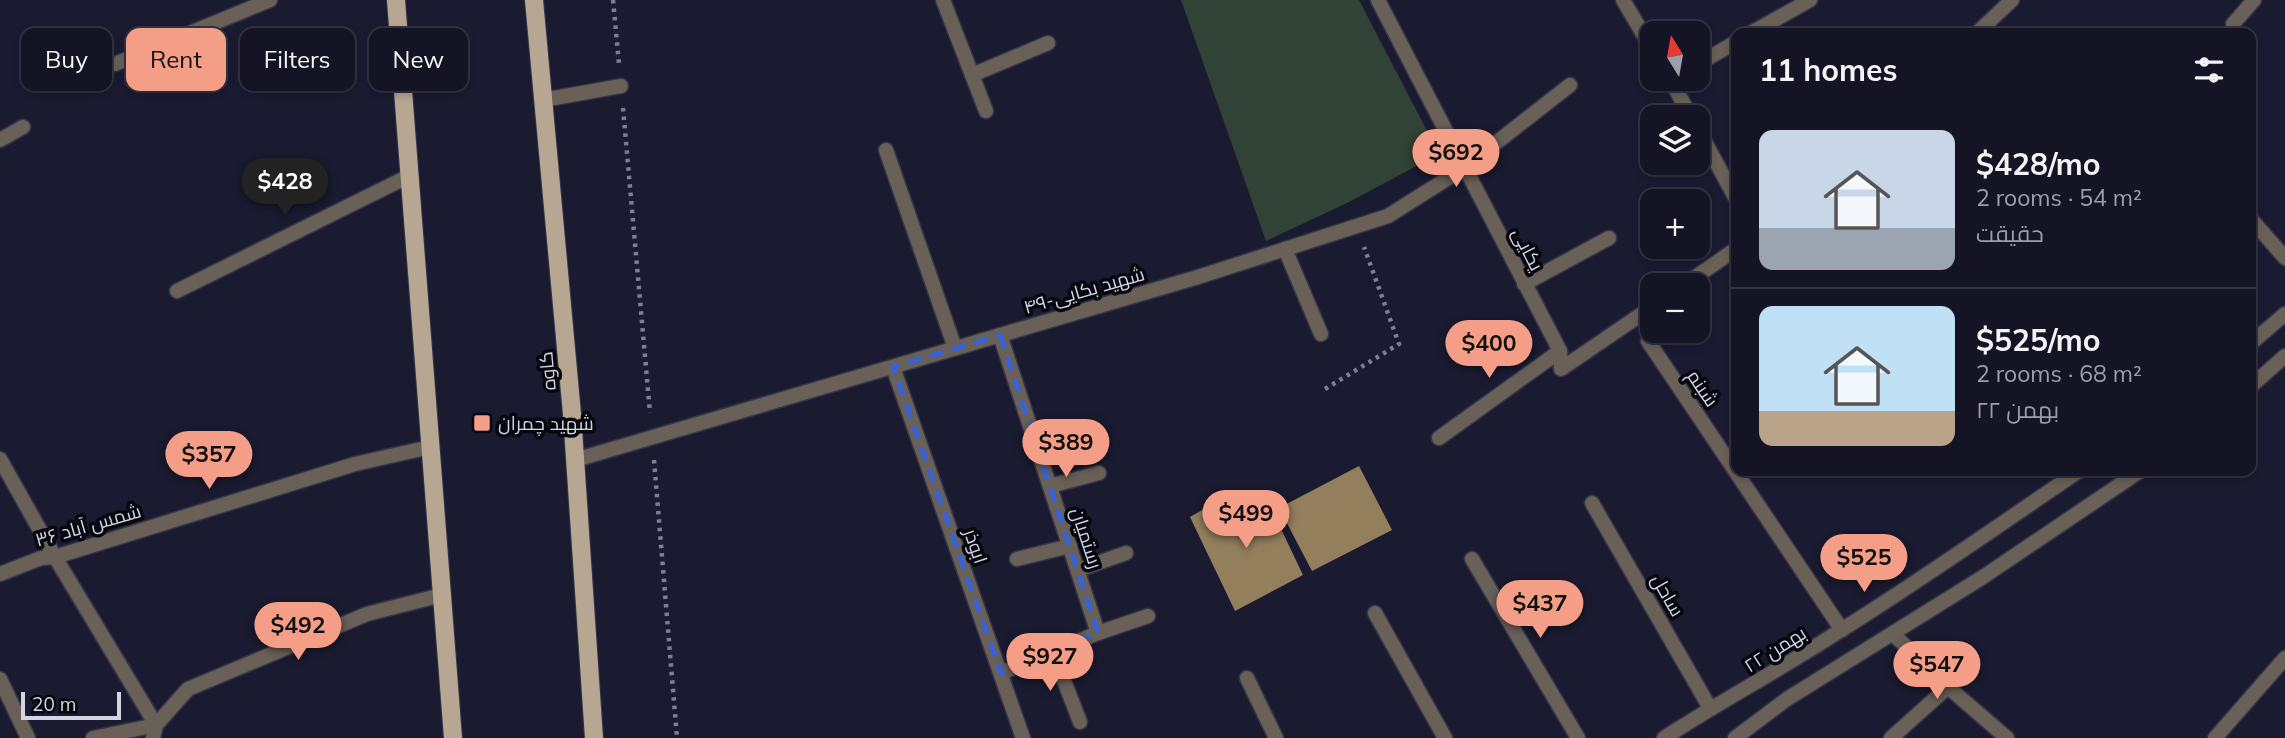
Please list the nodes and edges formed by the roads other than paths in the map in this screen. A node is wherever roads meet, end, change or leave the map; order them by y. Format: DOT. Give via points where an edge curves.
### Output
graph roads {
  1 [pos="270,0"];
  2 [pos="396,0"];
  3 [pos="534,0"];
  4 [pos="943,0"];
  5 [pos="1378,0"];
  6 [pos="1623,0"];
  7 [pos="1810,0"];
  8 [pos="2012,0"];
  9 [pos="2255,0"];
  10 [pos="2233,24"];
  11 [pos="1760,28"];
  12 [pos="1982,28"];
  13 [pos="1640,29"];
  14 [pos="1048,43"];
  15 [pos="1731,45"];
  16 [pos="1710,57"];
  17 [pos="116,64"];
  18 [pos="972,75"];
  19 [pos="1570,85"];
  20 [pos="621,86"];
  21 [pos="543,100"];
  22 [pos="986,111"];
  23 [pos="23,127"];
  24 [pos="0,140"];
  25 [pos="886,150"];
  26 [pos="1710,151"];
  27 [pos="1464,168"];
  28 [pos="409,176"];
  29 [pos="1731,190"];
  30 [pos="2256,225"];
  31 [pos="1609,238"];
  32 [pos="1285,249"];
  33 [pos="1731,252"];
  34 [pos="2285,258"];
  35 [pos="1701,273"];
  36 [pos="1524,284"];
  37 [pos="177,290"];
  38 [pos="2285,314"];
  39 [pos="1640,315"];
  40 [pos="1321,334"];
  41 [pos="1000,335"];
  42 [pos="2256,339"];
  43 [pos="1649,343"];
  44 [pos="956,348"];
  45 [pos="1559,351"];
  46 [pos="2285,356"];
  47 [pos="892,366"];
  48 [pos="2256,382"];
  49 [pos="1438,438"];
  50 [pos="430,447"];
  51 [pos="0,459"];
  52 [pos="575,460"];
  53 [pos="1731,465"];
  54 [pos="1098,473"];
  55 [pos="1739,476"];
  56 [pos="2071,476"];
  57 [pos="2133,476"];
  58 [pos="1050,486"];
  59 [pos="1592,503"];
  60 [pos="1070,546"];
  61 [pos="1126,553"];
  62 [pos="55,557"];
  63 [pos="1017,559"];
  64 [pos="1472,559"];
  65 [pos="1078,570"];
  66 [pos="0,574"];
  67 [pos="442,595"];
  68 [pos="1375,613"];
  69 [pos="1148,616"];
  70 [pos="1842,630"];
  71 [pos="1098,633"];
  72 [pos="1893,634"];
  73 [pos="1053,652"];
  74 [pos="2285,658"];
  75 [pos="1001,673"];
  76 [pos="1247,678"];
  77 [pos="0,680"];
  78 [pos="1948,687"];
  79 [pos="1710,708"];
  80 [pos="1080,722"];
  81 [pos="154,732"];
  82 [pos="28,738"];
  83 [pos="93,738"];
  84 [pos="453,738"];
  85 [pos="594,738"];
  86 [pos="1023,738"];
  87 [pos="1276,738"];
  88 [pos="1445,738"];
  89 [pos="1578,738"];
  90 [pos="1664,738"];
  91 [pos="1735,738"];
  92 [pos="1891,738"];
  93 [pos="2007,738"];
  94 [pos="2215,738"];
  1 -- 17 [label="street"];
  2 -- 28 [label="main road"];
  3 -- 21 [label="main road, کاوه"];
  4 -- 18 [label="street"];
  5 -- 27 [label="street, یکایی"];
  6 -- 13 [label="street"];
  7 -- 11 [label="street"];
  8 -- 12 [label="street"];
  9 -- 10 [label="street"];
  14 -- 18 [label="street"];
  15 -- 16 [label="street"];
  18 -- 22 [label="street"];
  19 -- 27 [label="street, ۴۹-شهید بکایی"];
  20 -- 21 [label="street"];
  21 -- 52 [label="main road, کاوه"];
  23 -- 24 [label="street"];
  25 -- 44 [label="street"];
  26 -- 29 [label="street"];
  27 -- 32 [label="street, ۴۹-شهید بکایی" via="1388,216"];
  27 -- 36 [label="street, یکایی"];
  28 -- 37 [label="street"];
  28 -- 50 [label="main road"];
  30 -- 34 [label="street"];
  31 -- 36 [label="street"];
  32 -- 40 [label="street"];
  32 -- 41 [label="street, ۴۹-شهید بکایی"];
  33 -- 35 [label="street"];
  36 -- 45 [label="street, یکایی"];
  38 -- 42 [label="street"];
  39 -- 45 [label="street, یکایی" via="1561,369"];
  41 -- 44 [label="street, ۴۹-شهید بکایی"];
  41 -- 58 [label="street, رستمیان"];
  43 -- 53 [label="street, شبنم"];
  44 -- 47 [label="street, ۴۹-شهید بکایی"];
  45 -- 49 [label="street"];
  46 -- 48 [label="street"];
  47 -- 52 [label="street, ۴۹-شهید بکایی"];
  47 -- 75 [label="street, ابوذر"];
  50 -- 62 [label="street, شمس آباد ۳۶" via="355,464"];
  50 -- 67 [label="main road"];
  51 -- 62 [label="street"];
  52 -- 85 [label="main road, کاوه"];
  54 -- 58 [label="street"];
  55 -- 70 [label="street, شبنم"];
  56 -- 70 [label="street, ۲۲ بهمن"];
  57 -- 72 [label="street"];
  58 -- 60 [label="street, رستمیان"];
  59 -- 79 [label="street, ساحل"];
  60 -- 63 [label="street"];
  60 -- 65 [label="street, رستمیان"];
  61 -- 65 [label="street"];
  62 -- 66 [label="street, شمس آباد ۳۶"];
  62 -- 81 [label="street"];
  64 -- 89 [label="street"];
  65 -- 71 [label="street, رستمیان"];
  67 -- 81 [label="street" via="367,614 188,689"];
  67 -- 84 [label="main road"];
  68 -- 88 [label="street"];
  69 -- 71 [label="street"];
  70 -- 79 [label="street, ۲۲ بهمن"];
  71 -- 73 [label="street"];
  72 -- 78 [label="street"];
  72 -- 91 [label="street" via="1787,699"];
  73 -- 75 [label="street"];
  73 -- 80 [label="street"];
  74 -- 94 [label="street"];
  75 -- 86 [label="street, ابوذر"];
  76 -- 87 [label="street"];
  77 -- 82 [label="street"];
  78 -- 92 [label="street"];
  78 -- 93 [label="street"];
  79 -- 90 [label="street, ۲۲ بهمن"];
  81 -- 83 [label="street"];
}
